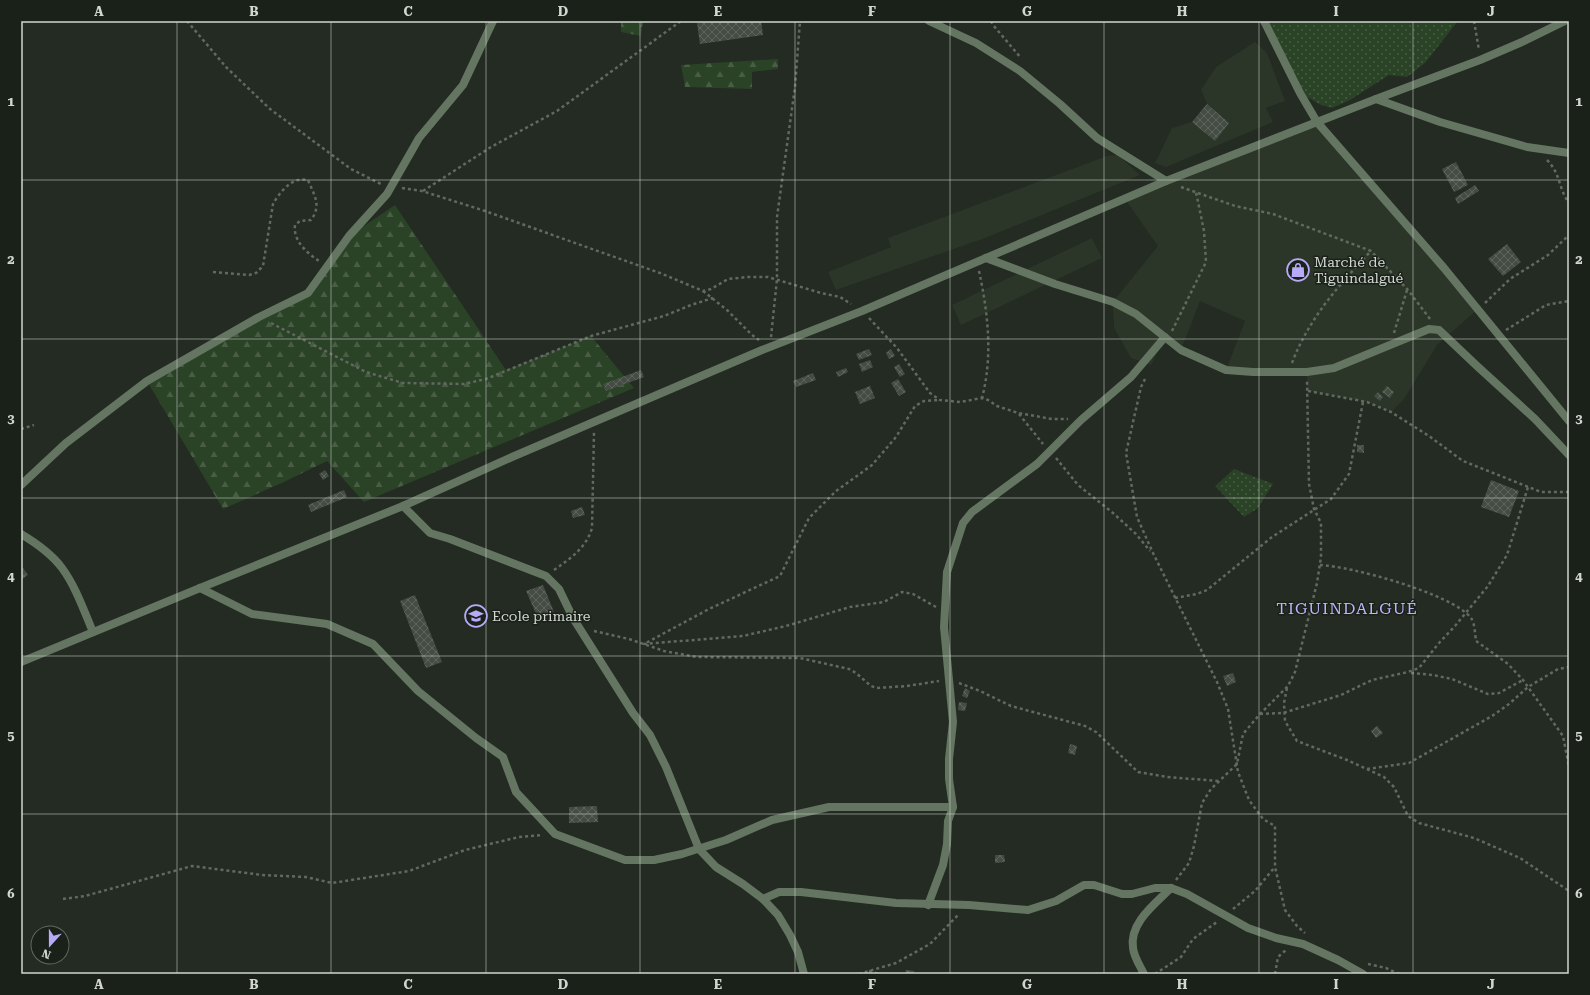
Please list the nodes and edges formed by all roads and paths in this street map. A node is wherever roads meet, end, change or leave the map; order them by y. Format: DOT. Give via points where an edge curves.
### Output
graph roads {
  1 [pos="187,21"];
  2 [pos="493,21"];
  3 [pos="681,21"];
  4 [pos="800,21"];
  5 [pos="930,21"];
  6 [pos="1264,21"];
  7 [pos="1474,21"];
  8 [pos="1565,21"];
  9 [pos="1480,60"];
  10 [pos="1376,98"];
  11 [pos="1317,122"];
  12 [pos="1535,148"];
  13 [pos="1569,153"];
  14 [pos="1166,181"];
  15 [pos="390,187"];
  16 [pos="422,191"];
  17 [pos="1196,192"];
  18 [pos="1569,203"];
  19 [pos="1569,235"];
  20 [pos="1371,251"];
  21 [pos="986,258"];
  22 [pos="977,262"];
  23 [pos="329,266"];
  24 [pos="213,272"];
  25 [pos="777,279"];
  26 [pos="1408,290"];
  27 [pos="703,291"];
  28 [pos="713,298"];
  29 [pos="1569,301"];
  30 [pos="1478,309"];
  31 [pos="862,310"];
  32 [pos="259,317"];
  33 [pos="1439,330"];
  34 [pos="1499,334"];
  35 [pos="1165,337"];
  36 [pos="1390,346"];
  37 [pos="770,347"];
  38 [pos="1148,372"];
  39 [pos="1289,372"];
  40 [pos="1307,372"];
  41 [pos="1308,391"];
  42 [pos="982,398"];
  43 [pos="940,400"];
  44 [pos="1363,402"];
  45 [pos="1018,413"];
  46 [pos="1082,420"];
  47 [pos="1569,421"];
  48 [pos="594,422"];
  49 [pos="34,425"];
  50 [pos="21,429"];
  51 [pos="1050,452"];
  52 [pos="1569,455"];
  53 [pos="21,485"];
  54 [pos="1528,487"];
  55 [pos="1569,492"];
  56 [pos="403,506"];
  57 [pos="1314,509"];
  58 [pos="21,534"];
  59 [pos="1153,553"];
  60 [pos="1320,565"];
  61 [pos="546,576"];
  62 [pos="200,588"];
  63 [pos="1175,598"];
  64 [pos="945,611"];
  65 [pos="1465,613"];
  66 [pos="580,627"];
  67 [pos="93,632"];
  68 [pos="644,644"];
  69 [pos="21,662"];
  70 [pos="1569,667"];
  71 [pos="1408,672"];
  72 [pos="948,680"];
  73 [pos="1523,680"];
  74 [pos="1288,686"];
  75 [pos="1528,687"];
  76 [pos="1260,714"];
  77 [pos="1237,764"];
  78 [pos="1569,767"];
  79 [pos="1367,769"];
  80 [pos="1219,781"];
  81 [pos="953,807"];
  82 [pos="556,834"];
  83 [pos="699,849"];
  84 [pos="1274,867"];
  85 [pos="1171,888"];
  86 [pos="1569,891"];
  87 [pos="63,899"];
  88 [pos="763,899"];
  89 [pos="928,904"];
  90 [pos="969,905"];
  91 [pos="1224,915"];
  92 [pos="1310,938"];
  93 [pos="1295,942"];
  94 [pos="1366,964"];
  95 [pos="868,971"];
  96 [pos="804,974"];
  97 [pos="859,974"];
  98 [pos="879,974"];
  99 [pos="1144,974"];
  100 [pos="1155,974"];
  101 [pos="1275,974"];
  102 [pos="1363,974"];
  103 [pos="1399,974"];
  1 -- 15 [label="path" via="226,67 270,109 351,169"];
  2 -- 15 [label="street" via="463,85 419,138"];
  3 -- 16 [label="path" via="557,111 491,147"];
  4 -- 25 [label="path" via="795,87 777,217"];
  5 -- 14 [label="street" via="976,43 1020,71 1097,138"];
  6 -- 11 [label="street"];
  7 -- 9 [label="path"];
  8 -- 9 [label="street"];
  9 -- 10 [label="street"];
  10 -- 11 [label="street"];
  10 -- 12 [label="street" via="1440,122"];
  11 -- 14 [label="street"];
  11 -- 30 [label="street"];
  12 -- 13 [label="street"];
  12 -- 18 [label="path" via="1555,168"];
  14 -- 17 [label="path"];
  14 -- 21 [label="street"];
  15 -- 16 [label="path"];
  15 -- 23 [label="street" via="387,194 349,236"];
  16 -- 27 [label="path" via="660,273"];
  17 -- 20 [label="path" via="1235,206 1273,214"];
  17 -- 35 [label="path" via="1204,231 1206,262 1174,329"];
  19 -- 30 [label="path" via="1548,255 1510,280"];
  20 -- 26 [label="path"];
  20 -- 39 [label="path" via="1345,278 1320,310 1300,342"];
  21 -- 22 [label="street"];
  21 -- 35 [label="street" via="1113,302 1136,314"];
  22 -- 31 [label="street"];
  22 -- 42 [label="path" via="989,340 987,378"];
  23 -- 24 [label="path" via="299,243 294,233 295,225 300,221 311,220 317,202 308,180 298,180 290,184 277,197 274,204 263,266 250,275"];
  23 -- 32 [label="street" via="308,293"];
  25 -- 27 [label="path" via="728,279"];
  25 -- 31 [label="path" via="840,298"];
  25 -- 37 [label="path"];
  26 -- 33 [label="path"];
  26 -- 36 [label="path"];
  27 -- 28 [label="path"];
  28 -- 32 [label="path" via="664,316 591,336 486,379 464,384 403,383 366,372"];
  28 -- 37 [label="path" via="752,335"];
  29 -- 34 [label="path" via="1546,305"];
  30 -- 34 [label="street"];
  31 -- 37 [label="street"];
  31 -- 43 [label="path" via="897,348 930,393"];
  32 -- 53 [label="street" via="147,381 66,443"];
  33 -- 36 [label="street" via="1429,329"];
  33 -- 52 [label="street" via="1535,419"];
  34 -- 47 [label="street"];
  35 -- 39 [label="street" via="1181,350 1226,370"];
  35 -- 46 [label="street" via="1131,377"];
  36 -- 40 [label="street" via="1334,368"];
  37 -- 48 [label="street"];
  38 -- 59 [label="path" via="1141,386 1126,453 1138,517"];
  39 -- 40 [label="street"];
  40 -- 41 [label="path"];
  41 -- 44 [label="path"];
  41 -- 57 [label="path" via="1309,484"];
  42 -- 43 [label="path" via="960,402"];
  42 -- 45 [label="path"];
  43 -- 68 [label="path" via="924,401 915,406 896,437 872,465 836,491 809,518 780,576 709,609"];
  44 -- 54 [label="path" via="1391,412 1463,461"];
  44 -- 57 [label="path" via="1349,474 1331,499"];
  45 -- 46 [label="path"];
  45 -- 51 [label="path"];
  46 -- 51 [label="street"];
  48 -- 56 [label="street"];
  48 -- 61 [label="path" via="593,518 589,538 572,557"];
  49 -- 50 [label="path"];
  51 -- 59 [label="path" via="1078,485 1130,529"];
  51 -- 64 [label="street" via="972,512 963,523 947,572"];
  54 -- 55 [label="path" via="1542,492"];
  54 -- 65 [label="path" via="1507,556 1488,586"];
  56 -- 61 [label="street" via="430,533"];
  56 -- 62 [label="street"];
  57 -- 60 [label="path" via="1321,523"];
  57 -- 63 [label="path" via="1272,537 1207,590"];
  58 -- 67 [label="street" via="48,553 62,568"];
  59 -- 63 [label="path"];
  60 -- 65 [label="path" via="1369,574 1431,594 1454,604"];
  60 -- 74 [label="path" via="1295,672"];
  61 -- 66 [label="street" via="559,589"];
  62 -- 67 [label="street"];
  62 -- 82 [label="street" via="252,614 328,624 373,644 418,691 476,738 503,756 516,792"];
  63 -- 77 [label="path" via="1228,709"];
  64 -- 68 [label="path" via="913,594 902,592 884,602 850,607 743,636"];
  64 -- 72 [label="street"];
  65 -- 71 [label="path" via="1419,668"];
  65 -- 73 [label="path" via="1471,618 1476,641 1508,664"];
  66 -- 68 [label="path"];
  66 -- 83 [label="street" via="633,713 650,735 666,767"];
  67 -- 69 [label="street"];
  68 -- 72 [label="path" via="664,652 697,657 800,658 849,669 877,688"];
  70 -- 75 [label="path" via="1558,669"];
  71 -- 73 [label="path" via="1452,679 1488,694 1499,693"];
  71 -- 76 [label="path" via="1372,680 1342,695 1283,713"];
  72 -- 80 [label="path" via="980,691 1011,706 1085,726 1096,732 1138,772"];
  72 -- 81 [label="street" via="954,722 949,759"];
  73 -- 75 [label="path"];
  74 -- 76 [label="path"];
  74 -- 79 [label="path" via="1284,703 1285,721 1297,741"];
  75 -- 78 [label="path" via="1563,736"];
  75 -- 79 [label="path" via="1492,716 1409,763"];
  76 -- 77 [label="path" via="1244,734"];
  77 -- 80 [label="path"];
  77 -- 84 [label="path" via="1249,800 1263,819 1275,826"];
  79 -- 86 [label="path" via="1384,777 1394,786 1408,816 1419,823 1474,838 1520,858"];
  80 -- 85 [label="path" via="1202,803 1189,862"];
  81 -- 83 [label="street" via="829,807 772,820"];
  81 -- 89 [label="street" via="948,821 947,844 942,865"];
  82 -- 83 [label="street" via="625,860 654,860"];
  82 -- 87 [label="path" via="519,837 465,850 409,871 332,883 306,877 262,876 192,866 85,896"];
  83 -- 88 [label="street" via="716,867"];
  84 -- 91 [label="path" via="1255,891"];
  84 -- 92 [label="path" via="1286,910"];
  85 -- 90 [label="street" via="1122,894 1088,885 1080,886 1056,901 1028,910"];
  85 -- 91 [label="street"];
  85 -- 99 [label="street" via="1140,920 1133,940 1133,950"];
  88 -- 89 [label="street" via="779,892 801,892 896,903"];
  88 -- 96 [label="street" via="778,915 790,935"];
  89 -- 90 [label="street"];
  90 -- 95 [label="path" via="930,944 896,963"];
  91 -- 93 [label="street" via="1248,928"];
  91 -- 100 [label="path" via="1193,939 1181,956"];
  93 -- 101 [label="path" via="1278,957"];
  93 -- 102 [label="street" via="1314,948"];
  94 -- 103 [label="path"];
  95 -- 97 [label="path"];
  95 -- 98 [label="path"];
}
